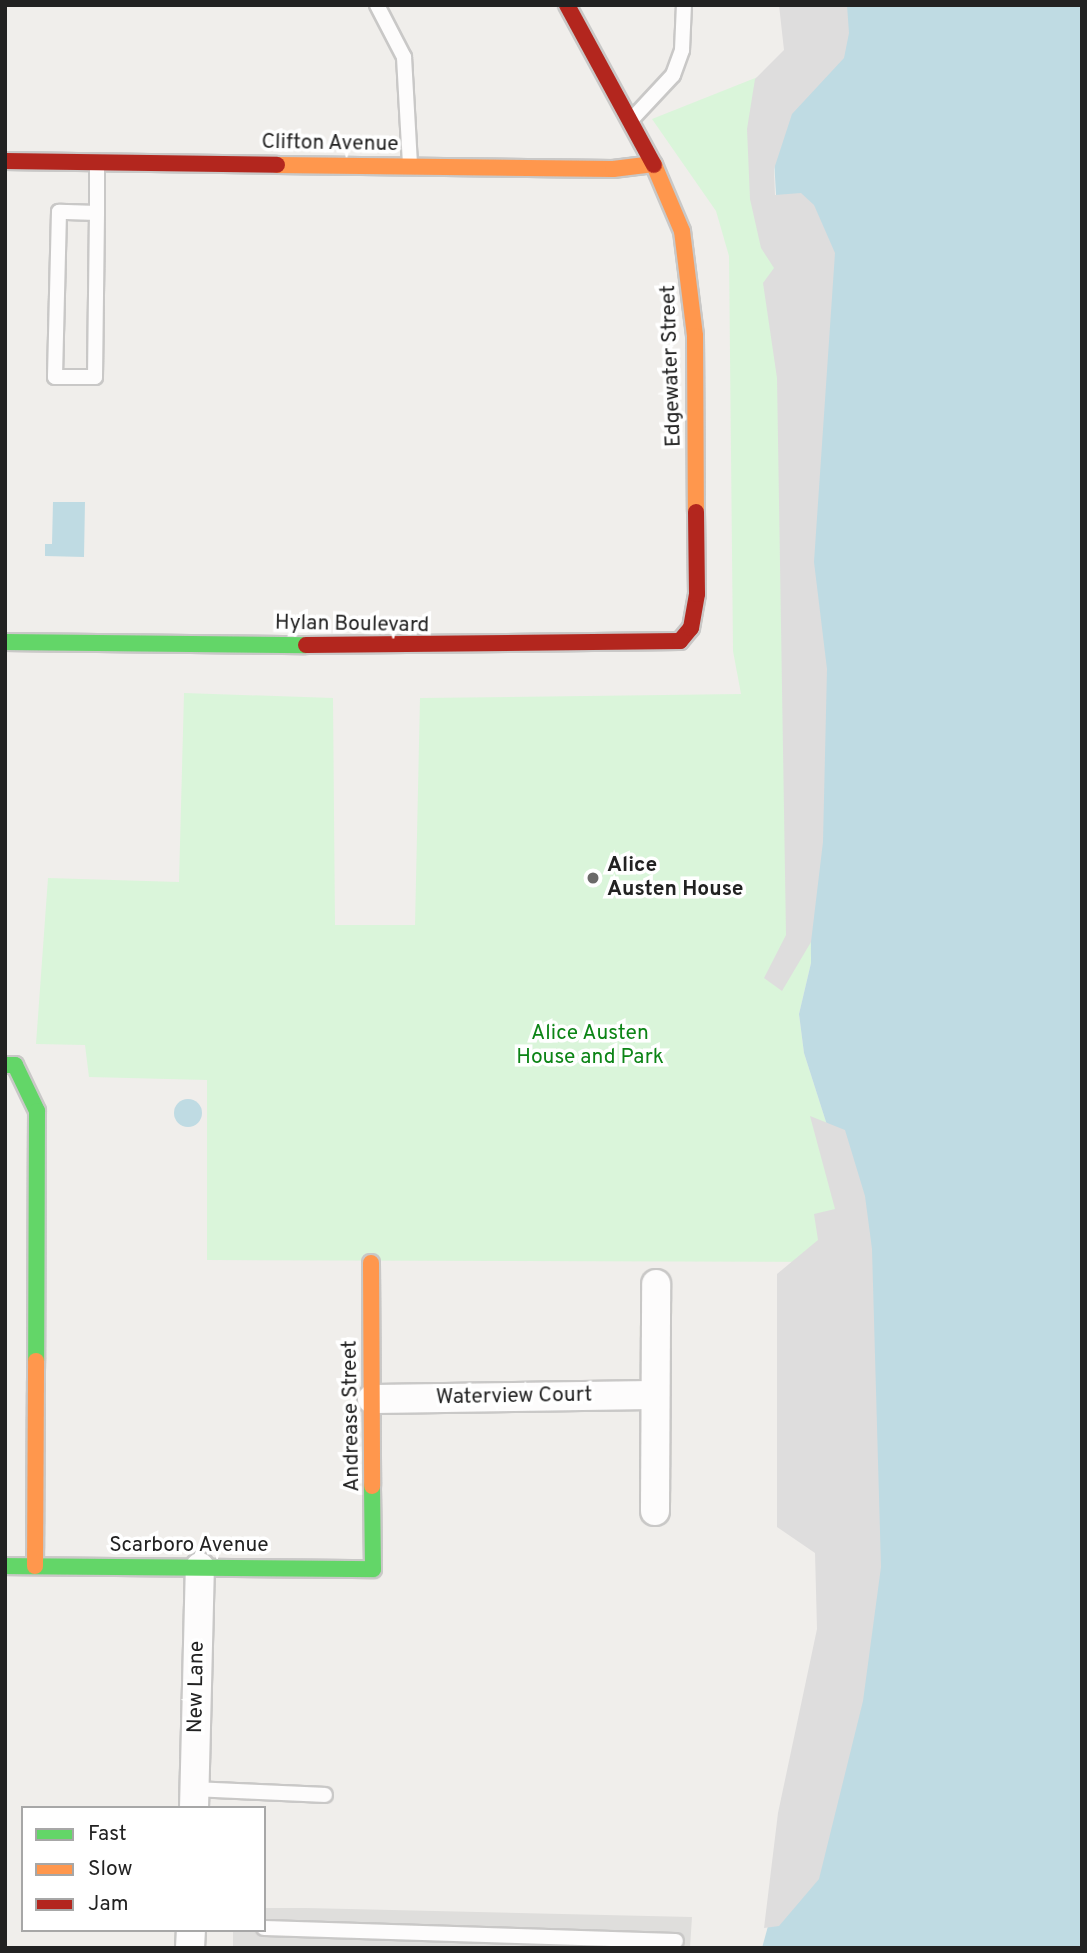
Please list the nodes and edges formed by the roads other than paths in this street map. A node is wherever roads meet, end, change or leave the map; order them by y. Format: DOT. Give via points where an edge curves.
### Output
graph roads {
  1 [pos="377,5"];
  2 [pos="568,5"];
  3 [pos="684,5"];
  4 [pos="630,121"];
  5 [pos="5,161"];
  6 [pos="97,162"];
  7 [pos="654,164"];
  8 [pos="410,166"];
  9 [pos="97,213"];
  10 [pos="691,628"];
  11 [pos="5,642"];
  12 [pos="10,1065"];
  13 [pos="371,1263"];
  14 [pos="656,1284"];
  15 [pos="655,1395"];
  16 [pos="372,1399"];
  17 [pos="655,1511"];
  18 [pos="5,1566"];
  19 [pos="35,1566"];
  20 [pos="200,1567"];
  21 [pos="373,1569"];
  22 [pos="325,1795"];
  23 [pos="194,1798"];
  24 [pos="266,1928"];
  25 [pos="676,1941"];
  1 -- 8 [label="lane" via="404,57"];
  2 -- 4 [label="street, Edgewater Street"];
  3 -- 4 [label="lane" via="682,50 673,75"];
  4 -- 7 [label="street, Edgewater Street"];
  5 -- 6 [label="street, Clifton Avenue"];
  6 -- 8 [label="street, Clifton Avenue"];
  6 -- 9 [label="lane"];
  7 -- 8 [label="street, Clifton Avenue" via="613,169"];
  7 -- 10 [label="street, Edgewater Street" via="682,231 695,336 697,594"];
  9 -- 9 [label="lane" via="95,377 55,377 59,212"];
  10 -- 11 [label="street, Hylan Boulevard" via="670,646"];
  12 -- 19 [label="street" via="37,1111"];
  13 -- 16 [label="street, Andrease Street"];
  14 -- 15 [label="street"];
  15 -- 16 [label="street, Waterview Court"];
  15 -- 17 [label="street"];
  16 -- 21 [label="street, Andrease Street"];
  18 -- 19 [label="street, Scarboro Avenue"];
  19 -- 20 [label="street, Scarboro Avenue"];
  20 -- 21 [label="street, Scarboro Avenue"];
  20 -- 23 [label="street, New Lane"];
  22 -- 23 [label="lane"];
  24 -- 25 [label="lane"];
}
